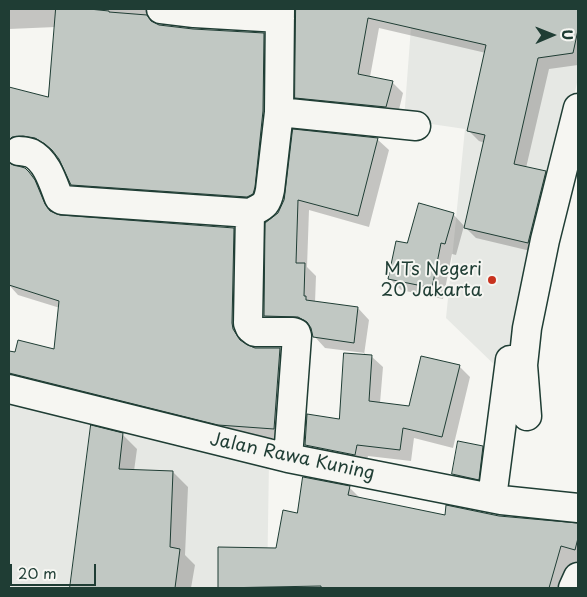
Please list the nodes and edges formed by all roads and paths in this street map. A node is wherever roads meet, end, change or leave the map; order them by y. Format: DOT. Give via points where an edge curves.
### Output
graph roads {
  1 [pos="161,9"];
  2 [pos="280,13"];
  3 [pos="578,108"];
  4 [pos="279,112"];
  5 [pos="416,126"];
  6 [pos="19,150"];
  7 [pos="250,213"];
  8 [pos="513,342"];
  9 [pos="9,389"];
  10 [pos="527,416"];
  11 [pos="288,458"];
  12 [pos="492,498"];
  13 [pos="578,508"];
  14 [pos="578,577"];
  15 [pos="572,588"];
  1 -- 2 [label="street" via="194,13"];
  2 -- 4 [label="street"];
  3 -- 10 [label="street" via="527,328 523,365"];
  4 -- 5 [label="street"];
  4 -- 7 [label="street" via="268,200"];
  6 -- 7 [label="street" via="38,159 62,200"];
  7 -- 11 [label="street" via="248,324 255,332 293,332 297,336"];
  8 -- 12 [label="street"];
  9 -- 11 [label="street, Jalan Rawa Kuning"];
  11 -- 12 [label="street, Jalan Rawa Kuning"];
  12 -- 13 [label="street, Jalan Rawa Kuning"];
  14 -- 15 [label="street"];
}
